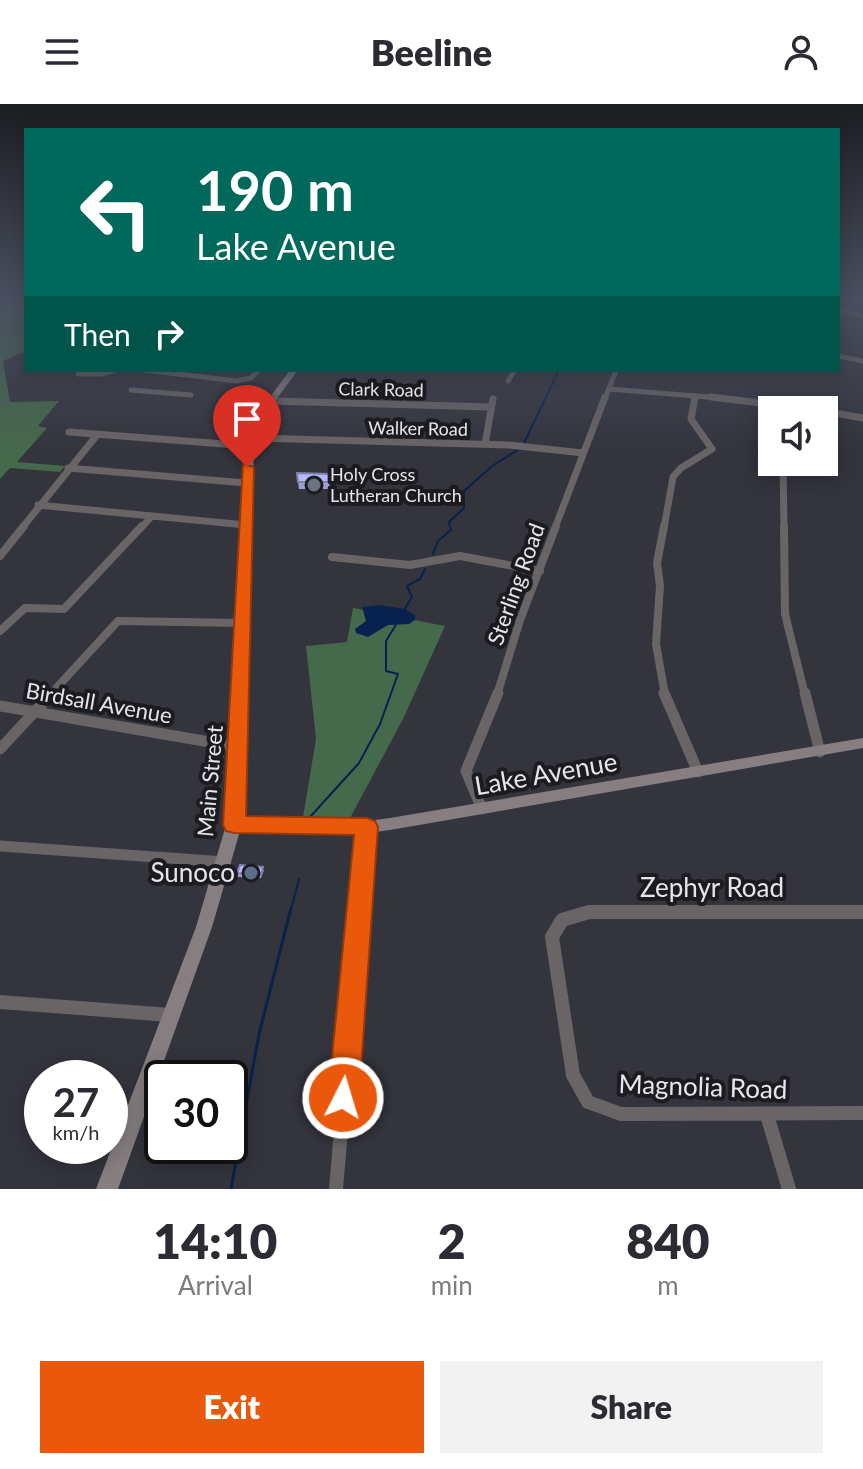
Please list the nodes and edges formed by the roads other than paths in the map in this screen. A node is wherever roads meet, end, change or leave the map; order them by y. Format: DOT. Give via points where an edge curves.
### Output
graph roads {
  1 [pos="840,356"];
  2 [pos="863,361"];
  3 [pos="108,372"];
  4 [pos="162,372"];
  5 [pos="256,372"];
  6 [pos="293,372"];
  7 [pos="514,372"];
  8 [pos="615,372"];
  9 [pos="78,374"];
  10 [pos="208,378"];
  11 [pos="508,381"];
  12 [pos="609,389"];
  13 [pos="131,390"];
  14 [pos="695,396"];
  15 [pos="493,399"];
  16 [pos="271,401"];
  17 [pos="758,404"];
  18 [pos="491,407"];
  19 [pos="838,414"];
  20 [pos="863,418"];
  21 [pos="69,432"];
  22 [pos="97,435"];
  23 [pos="251,442"];
  24 [pos="485,444"];
  25 [pos="583,453"];
  26 [pos="68,468"];
  27 [pos="783,476"];
  28 [pos="246,483"];
  29 [pos="38,505"];
  30 [pos="151,517"];
  31 [pos="246,525"];
  32 [pos="0,556"];
  33 [pos="332,557"];
  34 [pos="540,571"];
  35 [pos="243,623"];
  36 [pos="0,631"];
  37 [pos="0,706"];
  38 [pos="36,712"];
  39 [pos="863,743"];
  40 [pos="239,747"];
  41 [pos="0,749"];
  42 [pos="820,752"];
  43 [pos="698,772"];
  44 [pos="482,809"];
  45 [pos="234,825"];
  46 [pos="367,827"];
  47 [pos="0,846"];
  48 [pos="226,862"];
  49 [pos="863,912"];
  50 [pos="562,920"];
  51 [pos="0,1002"];
  52 [pos="170,1015"];
  53 [pos="863,1113"];
  54 [pos="767,1115"];
  55 [pos="107,1189"];
  56 [pos="336,1189"];
  57 [pos="789,1189"];
  1 -- 2 [label="street"];
  3 -- 9 [label="street"];
  4 -- 10 [label="street"];
  5 -- 10 [label="street" via="243,380"];
  6 -- 16 [label="main road, Main Street"];
  7 -- 11 [label="street"];
  8 -- 12 [label="street, Sterling Road"];
  10 -- 13 [label="street" via="188,398"];
  12 -- 14 [label="street"];
  12 -- 25 [label="street, Sterling Road"];
  14 -- 17 [label="street"];
  14 -- 43 [label="street" via="691,419 712,449 673,477 657,563 661,576 655,649 659,675"];
  15 -- 18 [label="street"];
  16 -- 18 [label="street, Clark Road"];
  16 -- 23 [label="main road, Main Street"];
  18 -- 24 [label="street"];
  19 -- 20 [label="street"];
  21 -- 22 [label="street, Walker Road"];
  22 -- 23 [label="street, Walker Road"];
  22 -- 26 [label="street"];
  23 -- 24 [label="street, Walker Road"];
  23 -- 28 [label="main road, Main Street"];
  24 -- 25 [label="street, Walker Road"];
  25 -- 34 [label="street, Sterling Road"];
  26 -- 28 [label="street"];
  26 -- 29 [label="street"];
  27 -- 42 [label="street" via="785,614"];
  28 -- 31 [label="main road, Main Street"];
  29 -- 30 [label="street"];
  29 -- 32 [label="street"];
  30 -- 31 [label="street"];
  30 -- 36 [label="street" via="64,609 25,608"];
  31 -- 35 [label="main road, Main Street"];
  33 -- 34 [label="street" via="410,565 460,556"];
  34 -- 44 [label="street, Sterling Road" via="466,771"];
  35 -- 38 [label="street" via="118,621"];
  35 -- 40 [label="main road, Main Street"];
  37 -- 38 [label="street, Birdsall Avenue"];
  38 -- 40 [label="street, Birdsall Avenue"];
  38 -- 41 [label="street"];
  39 -- 42 [label="main road, Lake Avenue"];
  40 -- 45 [label="main road, Main Street"];
  42 -- 43 [label="main road, Lake Avenue"];
  43 -- 44 [label="main road, Lake Avenue"];
  44 -- 46 [label="main road, Lake Avenue"];
  45 -- 46 [label="main road, Lake Avenue"];
  45 -- 48 [label="main road, Main Street"];
  46 -- 56 [label="street"];
  47 -- 48 [label="street"];
  48 -- 52 [label="main road, Main Street"];
  49 -- 50 [label="street, Zephyr Road" via="589,912"];
  50 -- 54 [label="street, Magnolia Road" via="552,937 573,1075 588,1102 621,1114"];
  51 -- 52 [label="street"];
  52 -- 55 [label="main road, Main Street"];
  53 -- 54 [label="street, Magnolia Road"];
  54 -- 57 [label="street"];
}
